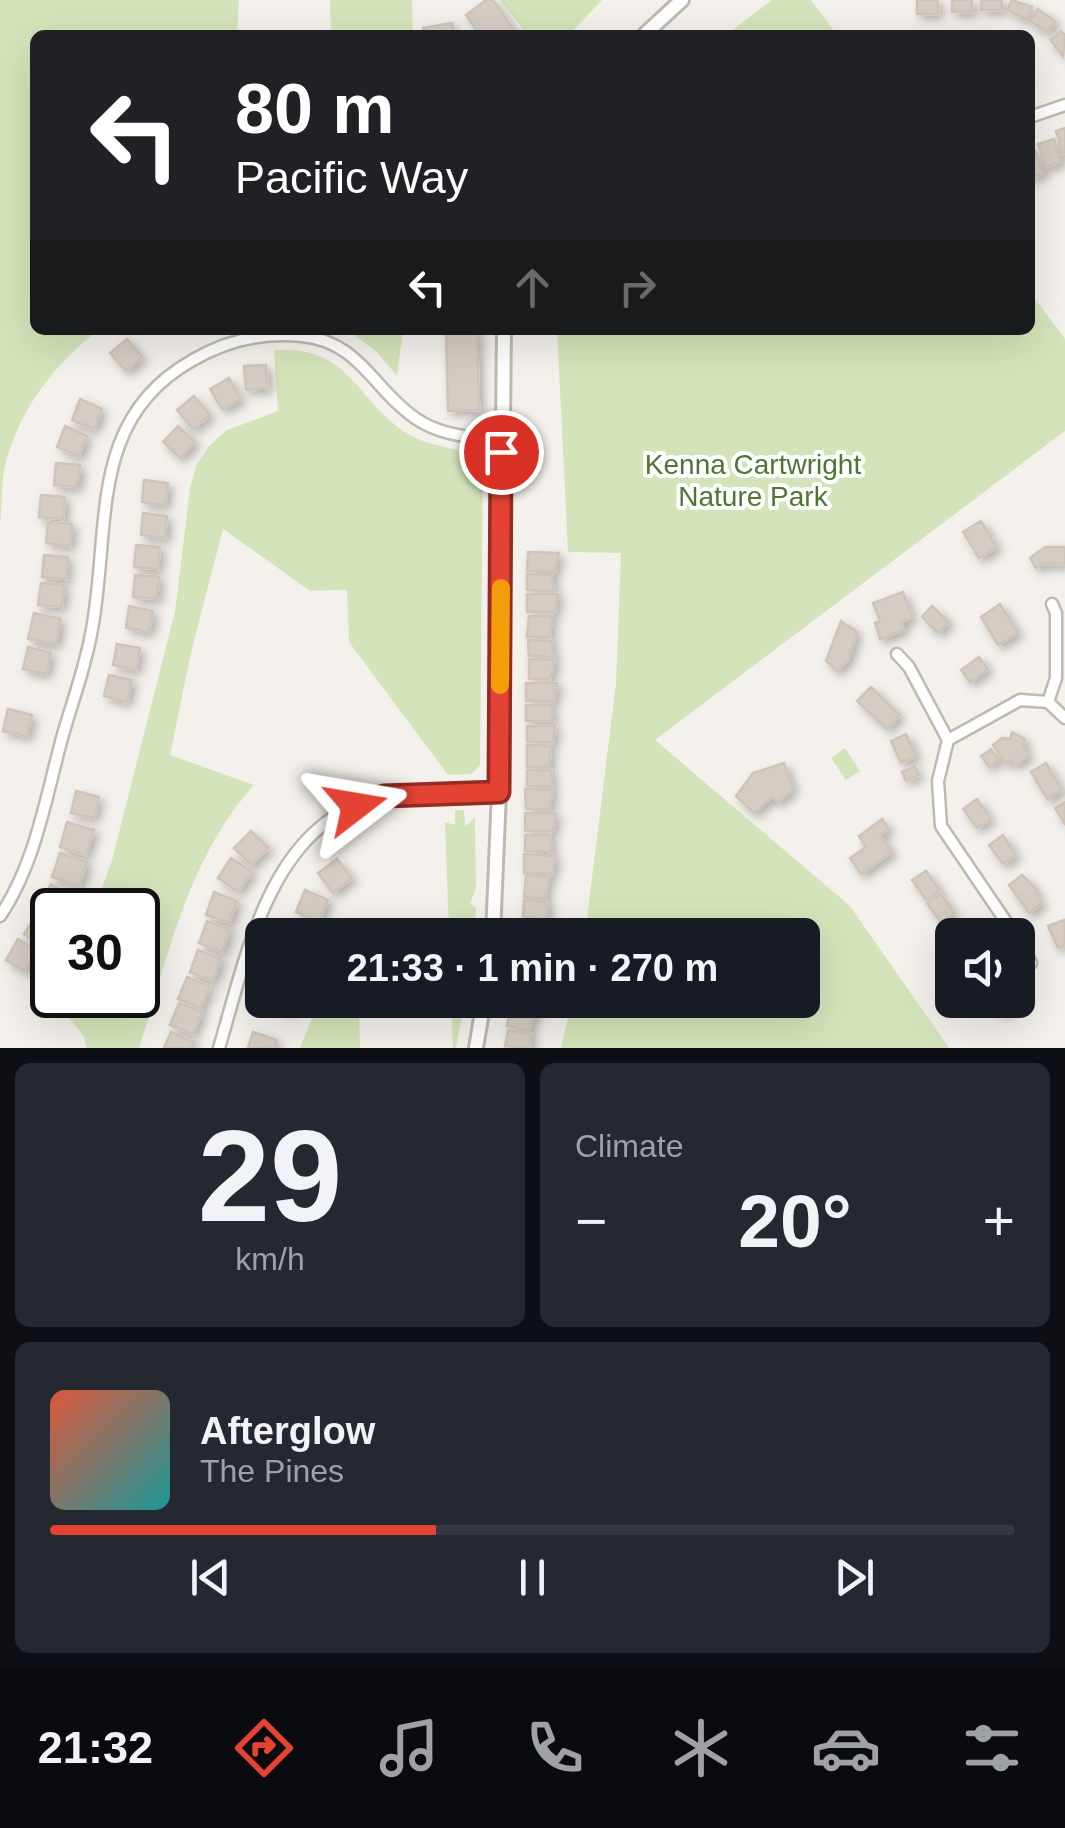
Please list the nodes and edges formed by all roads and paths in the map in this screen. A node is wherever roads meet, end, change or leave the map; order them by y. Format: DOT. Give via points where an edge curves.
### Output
graph roads {
  1 [pos="682,0"];
  2 [pos="649,30"];
  3 [pos="1065,105"];
  4 [pos="1035,115"];
  5 [pos="269,335"];
  6 [pos="291,335"];
  7 [pos="504,335"];
  8 [pos="502,441"];
  9 [pos="1052,604"];
  10 [pos="897,654"];
  11 [pos="1048,702"];
  12 [pos="1065,718"];
  13 [pos="948,740"];
  14 [pos="499,792"];
  15 [pos="0,916"];
  16 [pos="494,918"];
  17 [pos="1004,918"];
  18 [pos="481,1018"];
  19 [pos="219,1048"];
  20 [pos="476,1048"];
  1 -- 2 [label="street"];
  3 -- 4 [label="street"];
  5 -- 15 [label="street" via="234,341 165,375 124,431 112,464 92,631 33,842"];
  6 -- 8 [label="street" via="336,346 362,362 418,421"];
  7 -- 8 [label="street"];
  8 -- 14 [label="street"];
  9 -- 11 [label="street" via="1056,678"];
  10 -- 13 [label="street"];
  11 -- 12 [label="street"];
  11 -- 13 [label="street" via="1020,700"];
  13 -- 17 [label="street" via="938,781 941,826"];
  14 -- 16 [label="street"];
  14 -- 19 [label="street" via="384,796 356,806 299,849 263,907"];
  18 -- 20 [label="street"];
}
